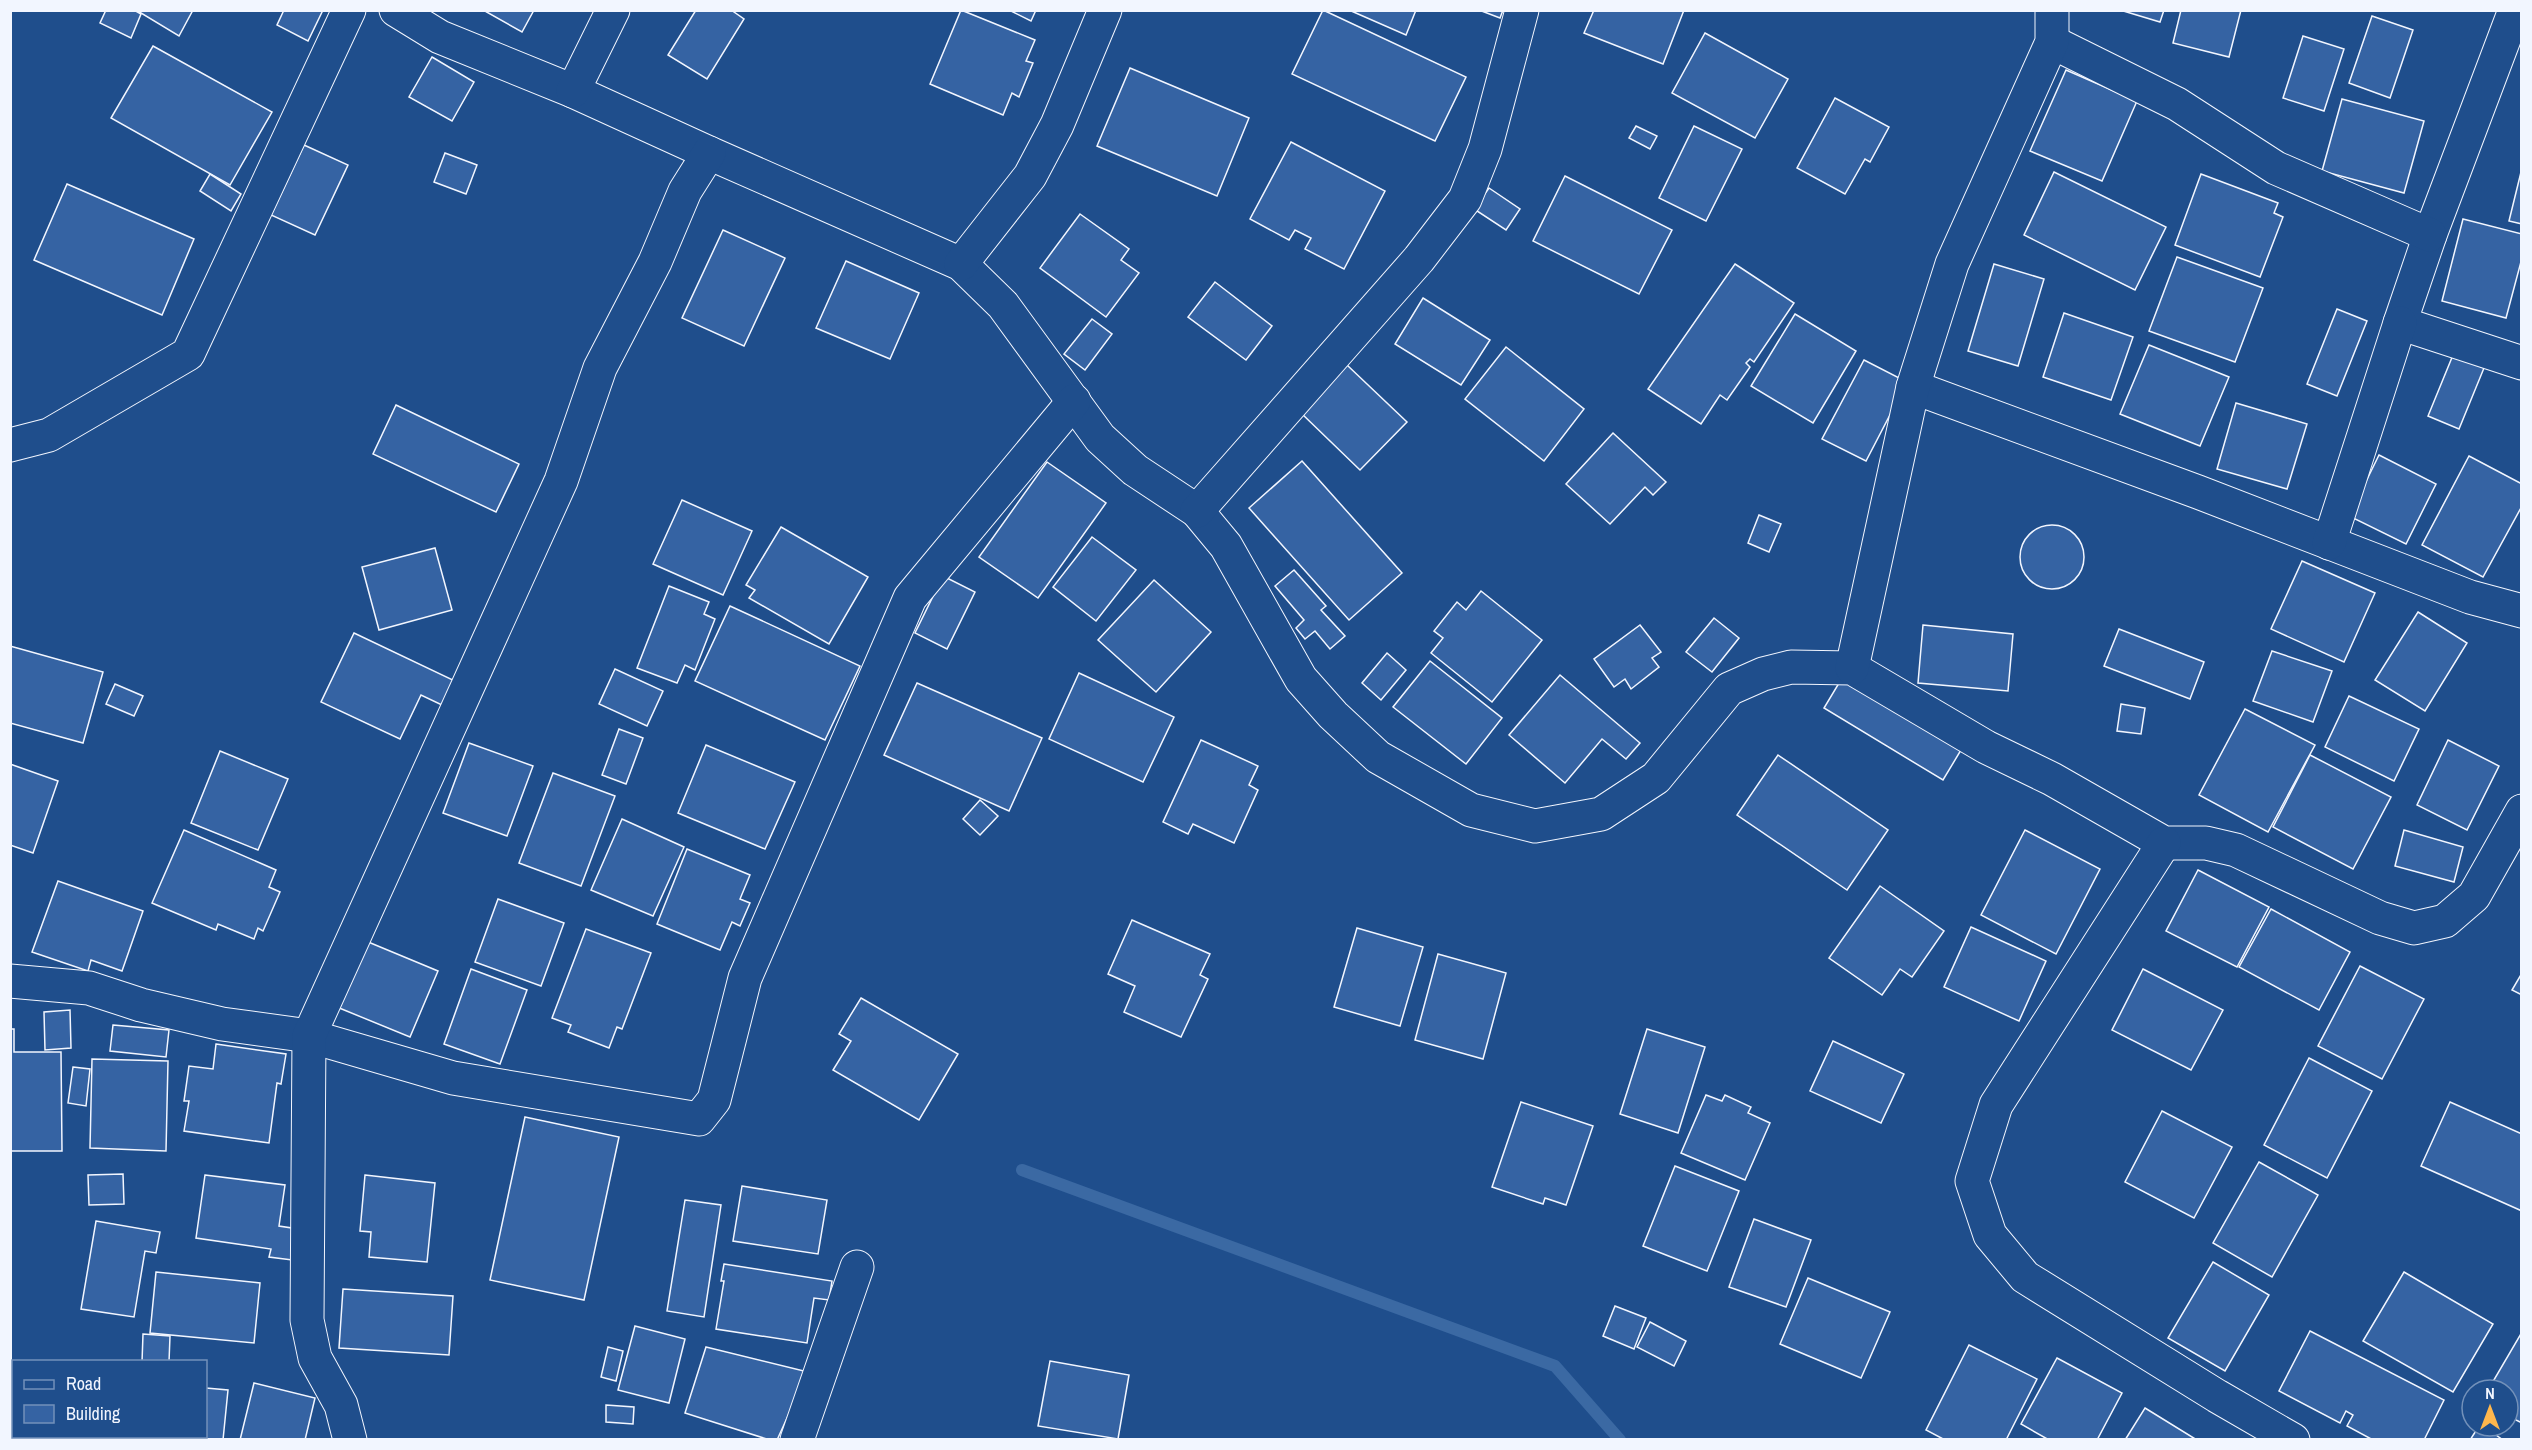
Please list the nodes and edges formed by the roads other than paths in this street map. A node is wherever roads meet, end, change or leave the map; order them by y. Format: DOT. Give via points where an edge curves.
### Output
graph roads {
  1 [pos="349,10"];
  2 [pos="396,10"];
  3 [pos="613,10"];
  4 [pos="1105,10"];
  5 [pos="1522,10"];
  6 [pos="2515,10"];
  7 [pos="2052,26"];
  8 [pos="573,91"];
  9 [pos="709,153"];
  10 [pos="2430,235"];
  11 [pos="961,264"];
  12 [pos="2400,323"];
  13 [pos="2522,363"];
  14 [pos="1914,387"];
  15 [pos="1074,401"];
  16 [pos="10,445"];
  17 [pos="1197,511"];
  18 [pos="2330,543"];
  19 [pos="2522,611"];
  20 [pos="1852,668"];
  21 [pos="2522,811"];
  22 [pos="2164,843"];
  23 [pos="10,981"];
  24 [pos="309,1036"];
  25 [pos="857,1267"];
  26 [pos="350,1440"];
  27 [pos="797,1440"];
  28 [pos="2293,1440"];
  1 -- 16 [label="street" via="188,354 49,435"];
  2 -- 8 [label="street" via="440,37"];
  3 -- 8 [label="street"];
  4 -- 11 [label="street" via="1057,125 1030,176"];
  5 -- 17 [label="street" via="1485,149 1465,199 1419,259"];
  6 -- 10 [label="street"];
  7 -- 10 [label="street" via="2277,168"];
  7 -- 14 [label="street" via="1952,264"];
  8 -- 9 [label="street"];
  9 -- 11 [label="street"];
  9 -- 24 [label="street" via="685,191 655,262 600,368 561,481"];
  10 -- 12 [label="street"];
  11 -- 15 [label="street" via="1003,304"];
  12 -- 13 [label="street"];
  12 -- 18 [label="street"];
  14 -- 18 [label="street"];
  14 -- 20 [label="street"];
  15 -- 17 [label="street" via="1100,438 1135,470"];
  15 -- 24 [label="street" via="909,598 745,978 714,1100 699,1119 453,1078"];
  17 -- 20 [label="street" via="1226,546 1301,679 1378,757 1471,810 1535,826 1602,814 1656,778 1729,689 1791,667"];
  18 -- 19 [label="street" via="2470,597"];
  20 -- 22 [label="street" via="1986,747 2052,779"];
  21 -- 22 [label="street" via="2474,896 2445,921 2414,928 2380,918 2236,850 2206,843"];
  22 -- 28 [label="street" via="1996,1105 1972,1181 1990,1235 2025,1277"];
  23 -- 24 [label="street" via="89,988 222,1024"];
  24 -- 26 [label="street" via="307,1320 315,1358 340,1405"];
  25 -- 27 [label="street"];
}
